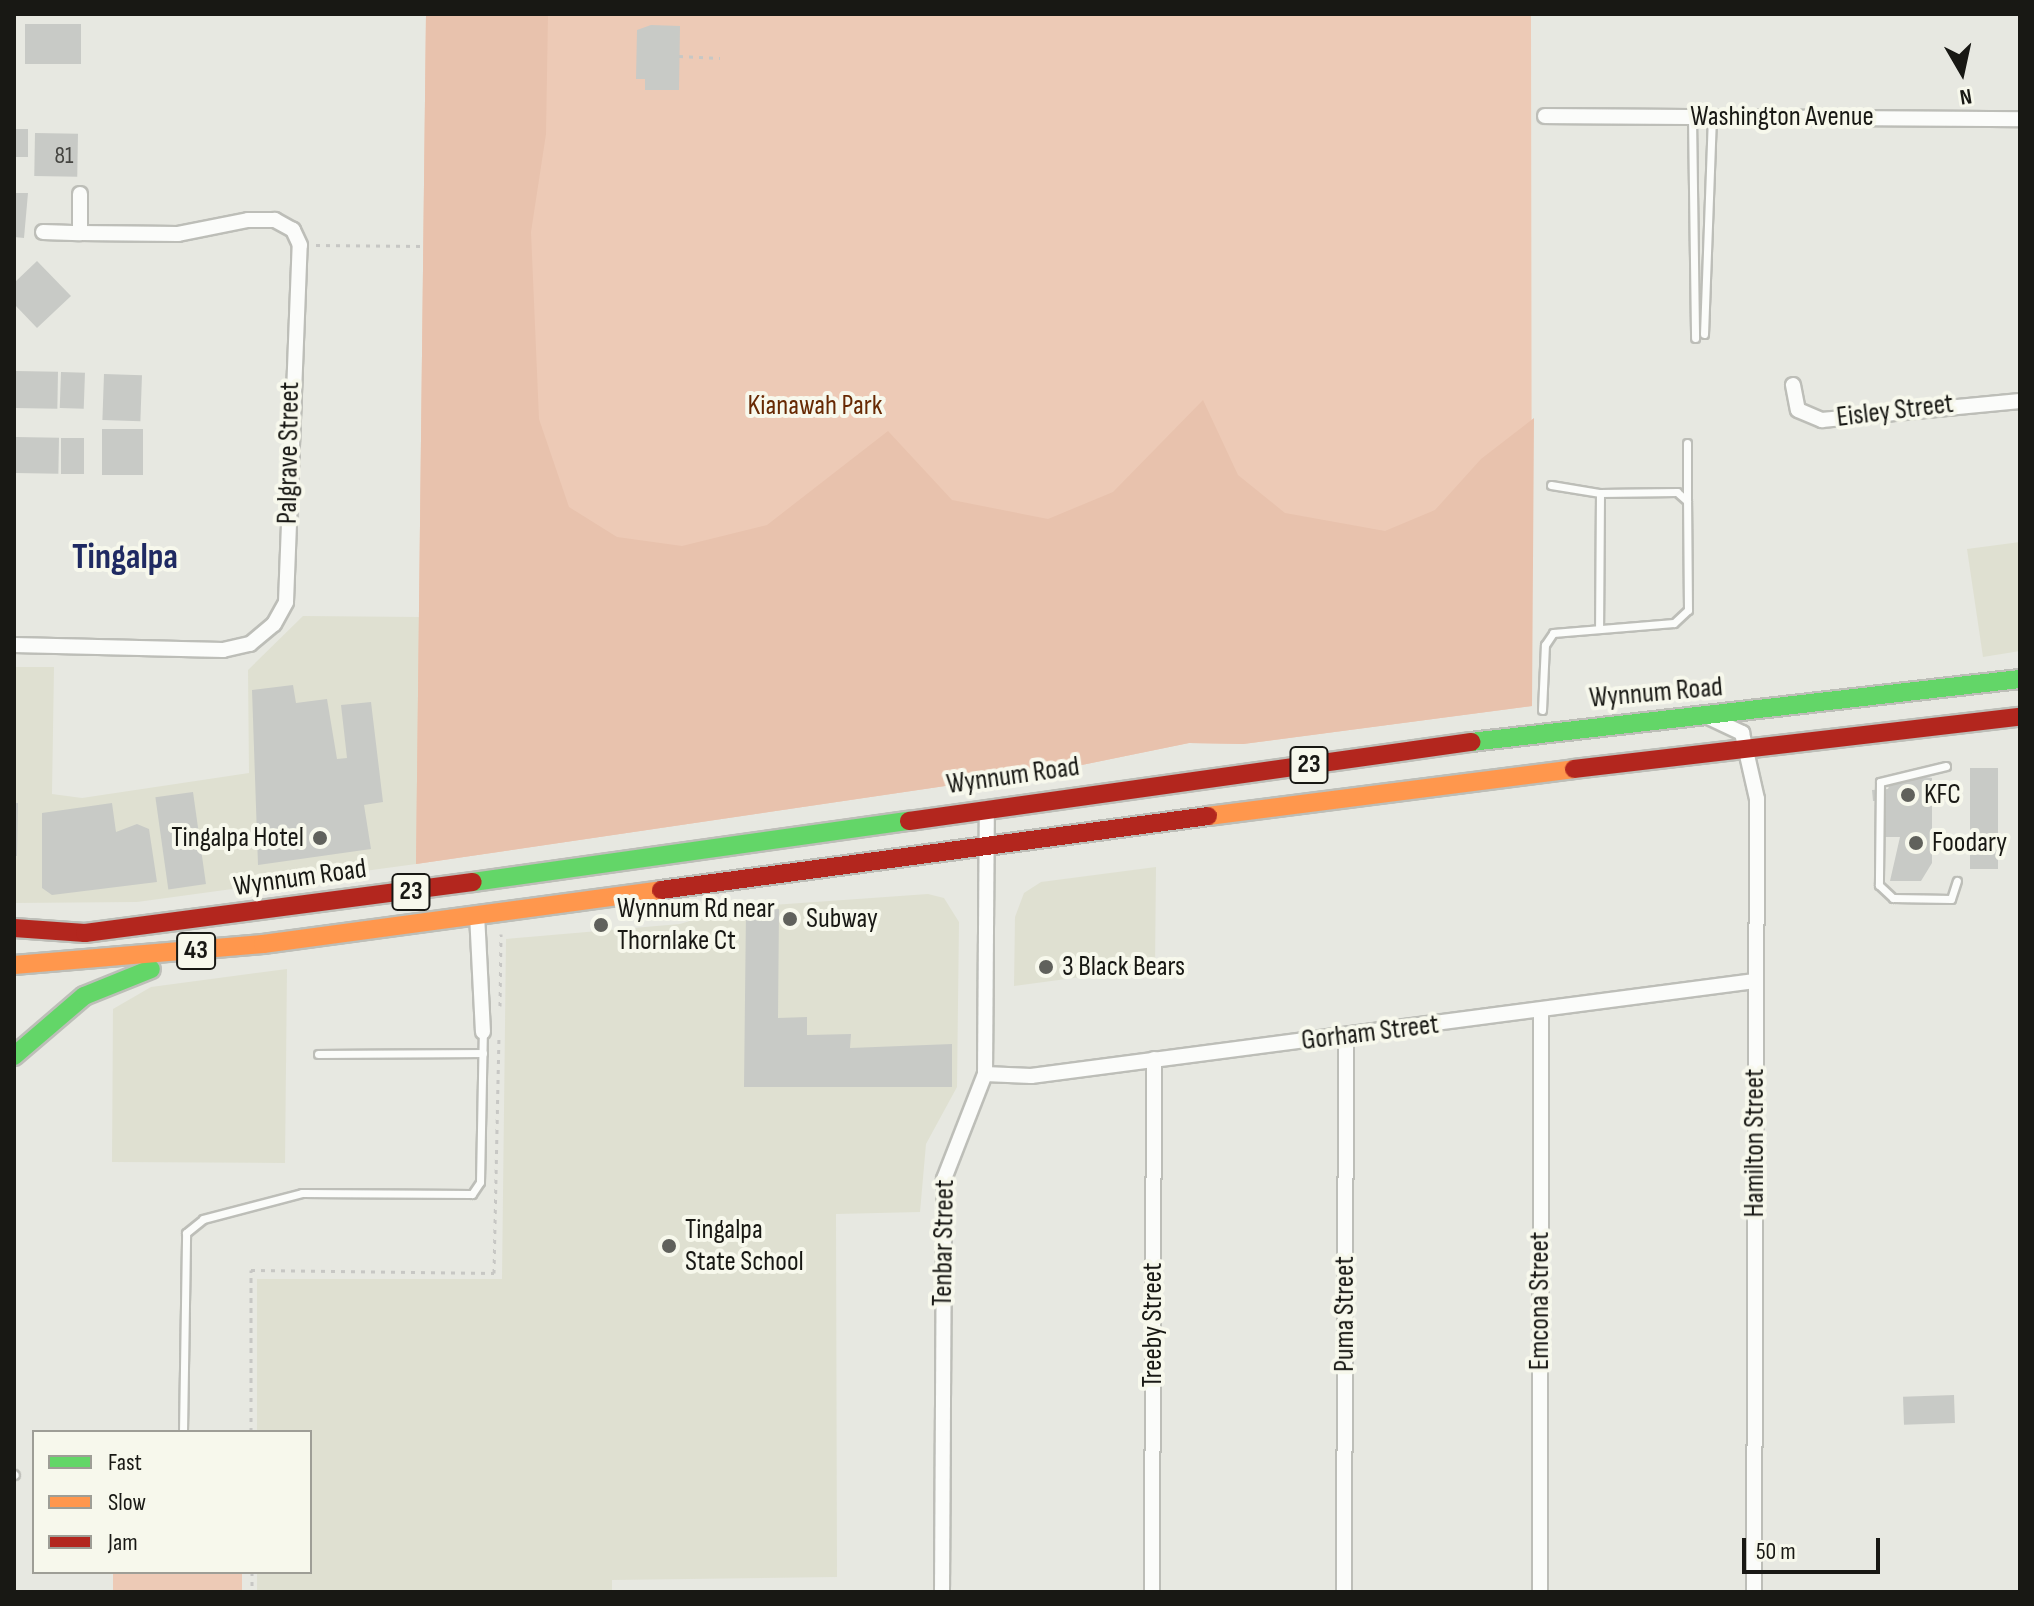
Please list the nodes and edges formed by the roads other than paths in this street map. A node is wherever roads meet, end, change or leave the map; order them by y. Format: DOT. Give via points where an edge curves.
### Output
graph roads {
  1 [pos="1545,116"];
  2 [pos="1692,117"];
  3 [pos="1712,117"];
  4 [pos="2020,119"];
  5 [pos="80,194"];
  6 [pos="43,232"];
  7 [pos="80,233"];
  8 [pos="1704,334"];
  9 [pos="1695,338"];
  10 [pos="1793,385"];
  11 [pos="2020,401"];
  12 [pos="1687,443"];
  13 [pos="1551,485"];
  14 [pos="1600,493"];
  15 [pos="1687,501"];
  16 [pos="1599,629"];
  17 [pos="14,645"];
  18 [pos="2020,679"];
  19 [pos="1542,710"];
  20 [pos="1708,717"];
  21 [pos="2020,717"];
  22 [pos="1749,751"];
  23 [pos="1365,757"];
  24 [pos="1946,766"];
  25 [pos="1397,790"];
  26 [pos="987,808"];
  27 [pos="987,847"];
  28 [pos="1957,881"];
  29 [pos="477,914"];
  30 [pos="14,928"];
  31 [pos="263,944"];
  32 [pos="14,965"];
  33 [pos="1755,981"];
  34 [pos="1541,1010"];
  35 [pos="483,1032"];
  36 [pos="1346,1036"];
  37 [pos="483,1053"];
  38 [pos="318,1054"];
  39 [pos="14,1056"];
  40 [pos="1154,1059"];
  41 [pos="985,1074"];
  42 [pos="183,1430"];
  43 [pos="942,1592"];
  44 [pos="1152,1592"];
  45 [pos="1344,1592"];
  46 [pos="1540,1592"];
  47 [pos="1754,1592"];
  1 -- 2 [label="street, Washington Avenue"];
  2 -- 3 [label="street, Washington Avenue"];
  2 -- 9 [label="lane"];
  3 -- 4 [label="street, Washington Avenue"];
  3 -- 8 [label="lane"];
  5 -- 7 [label="street"];
  6 -- 7 [label="street"];
  7 -- 17 [label="street, Palgrave Street" via="178,234 275,220 300,245 286,602 274,624 250,644 223,650"];
  10 -- 11 [label="street, Eisley Street" via="1798,410 1822,420"];
  12 -- 15 [label="lane"];
  13 -- 14 [label="lane"];
  14 -- 15 [label="lane" via="1677,492"];
  14 -- 16 [label="lane"];
  15 -- 16 [label="lane" via="1688,610 1674,623"];
  16 -- 19 [label="lane" via="1553,633 1545,645"];
  18 -- 20 [label="main road, Wynnum Road / 23"];
  20 -- 22 [label="street" via="1742,733"];
  20 -- 23 [label="main road, Wynnum Road / 23"];
  21 -- 22 [label="main road, 23"];
  22 -- 25 [label="main road, 23"];
  22 -- 33 [label="street, Hamilton Street" via="1757,799"];
  23 -- 25 [label="main road" via="1368,775"];
  23 -- 26 [label="main road, Wynnum Road / 23"];
  24 -- 28 [label="lane" via="1880,782 1879,885 1893,898 1951,899"];
  25 -- 27 [label="main road, 23"];
  26 -- 27 [label="street, Tenbar Street"];
  26 -- 30 [label="main road, Wynnum Road / 23" via="173,924 85,933"];
  27 -- 29 [label="main road, 23"];
  27 -- 41 [label="street, Tenbar Street"];
  29 -- 31 [label="main road, 23"];
  29 -- 35 [label="street"];
  31 -- 32 [label="main road, 43"];
  31 -- 39 [label="main road, 23" via="119,978 61,1011"];
  33 -- 34 [label="street, Gorham Street"];
  33 -- 47 [label="street, Hamilton Street"];
  34 -- 36 [label="street, Gorham Street"];
  34 -- 46 [label="street, Emcona Street"];
  35 -- 37 [label="lane"];
  36 -- 40 [label="street, Gorham Street"];
  36 -- 45 [label="street, Puma Street"];
  37 -- 38 [label="lane"];
  37 -- 42 [label="lane" via="480,1182 472,1194 302,1193 203,1219 186,1233"];
  40 -- 41 [label="street, Gorham Street" via="1031,1076"];
  40 -- 44 [label="street, Treeby Street"];
  41 -- 43 [label="street, Tenbar Street" via="944,1179"];
}
